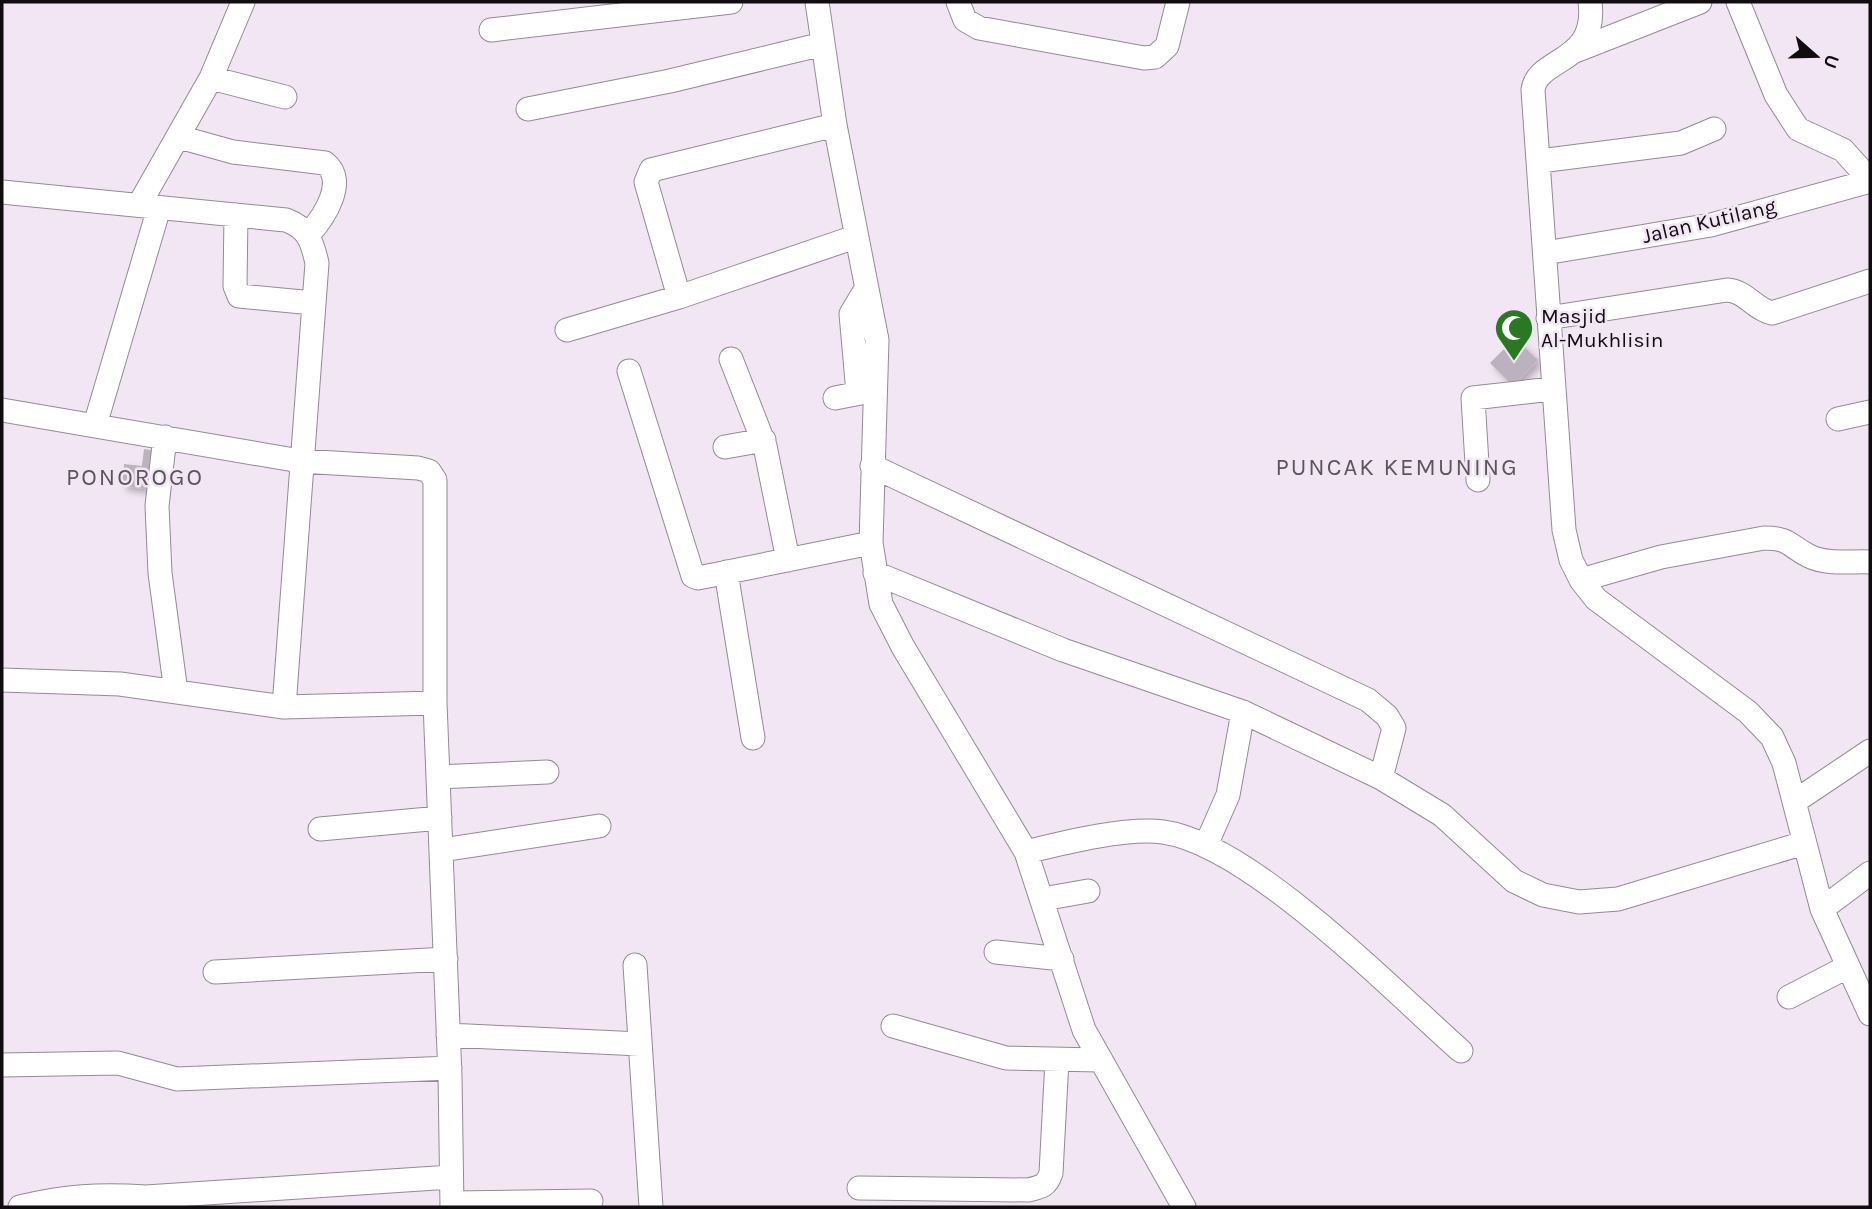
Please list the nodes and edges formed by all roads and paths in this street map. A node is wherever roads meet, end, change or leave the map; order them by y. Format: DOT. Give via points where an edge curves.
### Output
graph roads {
  1 [pos="243,2"];
  2 [pos="731,2"];
  3 [pos="817,2"];
  4 [pos="958,2"];
  5 [pos="1178,2"];
  6 [pos="1590,2"];
  7 [pos="1700,2"];
  8 [pos="1738,2"];
  9 [pos="491,30"];
  10 [pos="823,44"];
  11 [pos="1572,53"];
  12 [pos="211,78"];
  13 [pos="285,97"];
  14 [pos="528,109"];
  15 [pos="835,125"];
  16 [pos="1714,129"];
  17 [pos="179,137"];
  18 [pos="1539,161"];
  19 [pos="1870,180"];
  20 [pos="2,192"];
  21 [pos="149,207"];
  22 [pos="236,215"];
  23 [pos="309,234"];
  24 [pos="855,237"];
  25 [pos="1545,253"];
  26 [pos="1870,281"];
  27 [pos="679,297"];
  28 [pos="313,303"];
  29 [pos="1548,318"];
  30 [pos="567,330"];
  31 [pos="731,359"];
  32 [pos="629,371"];
  33 [pos="1552,389"];
  34 [pos="868,392"];
  35 [pos="835,398"];
  36 [pos="2,410"];
  37 [pos="1870,412"];
  38 [pos="1838,419"];
  39 [pos="96,425"];
  40 [pos="164,437"];
  41 [pos="764,440"];
  42 [pos="725,447"];
  43 [pos="300,461"];
  44 [pos="872,466"];
  45 [pos="1478,480"];
  46 [pos="871,543"];
  47 [pos="788,560"];
  48 [pos="1870,562"];
  49 [pos="726,572"];
  50 [pos="875,573"];
  51 [pos="1581,580"];
  52 [pos="2,680"];
  53 [pos="176,692"];
  54 [pos="435,703"];
  55 [pos="284,707"];
  56 [pos="1243,712"];
  57 [pos="753,737"];
  58 [pos="1870,751"];
  59 [pos="547,772"];
  60 [pos="438,777"];
  61 [pos="1381,778"];
  62 [pos="1794,802"];
  63 [pos="440,818"];
  64 [pos="599,826"];
  65 [pos="320,829"];
  66 [pos="1804,843"];
  67 [pos="1206,845"];
  68 [pos="442,850"];
  69 [pos="1026,852"];
  70 [pos="1870,873"];
  71 [pos="1088,891"];
  72 [pos="1043,900"];
  73 [pos="1822,909"];
  74 [pos="996,952"];
  75 [pos="446,959"];
  76 [pos="1062,959"];
  77 [pos="635,965"];
  78 [pos="1847,967"];
  79 [pos="215,972"];
  80 [pos="1789,997"];
  81 [pos="1870,1014"];
  82 [pos="893,1026"];
  83 [pos="448,1035"];
  84 [pos="640,1044"];
  85 [pos="1461,1051"];
  86 [pos="1057,1060"];
  87 [pos="1098,1060"];
  88 [pos="2,1065"];
  89 [pos="450,1068"];
  90 [pos="451,1177"];
  91 [pos="859,1188"];
  92 [pos="274,1199"];
  93 [pos="1029,1199"];
  94 [pos="591,1201"];
  95 [pos="452,1205"];
  96 [pos="20,1207"];
  97 [pos="651,1207"];
  98 [pos="1184,1207"];
  1 -- 12 [label="street"];
  2 -- 9 [label="street"];
  3 -- 10 [label="street"];
  4 -- 5 [label="street" via="965,20 979,28 1144,58 1155,57 1167,46"];
  6 -- 11 [label="street" via="1592,24"];
  7 -- 11 [label="street"];
  8 -- 19 [label="street" via="1776,95 1798,129 1843,150"];
  10 -- 14 [label="street"];
  10 -- 15 [label="street"];
  11 -- 18 [label="street" via="1534,82"];
  12 -- 13 [label="street"];
  12 -- 17 [label="street"];
  15 -- 24 [label="street"];
  15 -- 27 [label="street" via="651,170 646,182"];
  16 -- 18 [label="street" via="1681,143"];
  17 -- 21 [label="street"];
  17 -- 23 [label="street" via="233,152 325,163 333,169 335,179 331,199"];
  18 -- 25 [label="street"];
  19 -- 25 [label="street, Jalan Kutilang" via="1711,225"];
  20 -- 21 [label="street"];
  21 -- 22 [label="street"];
  21 -- 39 [label="street"];
  22 -- 23 [label="street" via="286,220"];
  22 -- 28 [label="street" via="235,286 239,296"];
  23 -- 28 [label="street" via="317,263"];
  24 -- 27 [label="street"];
  24 -- 34 [label="street" via="877,340"];
  25 -- 29 [label="street"];
  26 -- 29 [label="street" via="1772,313 1740,292 1727,290"];
  27 -- 30 [label="street"];
  28 -- 43 [label="street"];
  29 -- 33 [label="street"];
  31 -- 41 [label="street"];
  32 -- 49 [label="street" via="689,567 698,578"];
  33 -- 45 [label="street" via="1473,398"];
  33 -- 51 [label="street" via="1564,530"];
  34 -- 35 [label="street"];
  34 -- 44 [label="street"];
  36 -- 39 [label="street"];
  37 -- 38 [label="street"];
  39 -- 40 [label="street"];
  40 -- 43 [label="street"];
  40 -- 53 [label="street" via="157,506 159,573"];
  41 -- 42 [label="street"];
  41 -- 47 [label="street"];
  43 -- 54 [label="street" via="418,468 429,471 435,480"];
  43 -- 55 [label="street"];
  44 -- 46 [label="street"];
  44 -- 61 [label="street" via="1367,700 1394,728"];
  46 -- 47 [label="street"];
  46 -- 50 [label="street"];
  47 -- 49 [label="street"];
  48 -- 51 [label="street" via="1823,561 1780,538 1764,538 1661,557"];
  49 -- 57 [label="street"];
  50 -- 56 [label="street" via="1063,650"];
  50 -- 69 [label="street" via="881,604 903,647"];
  51 -- 62 [label="street" via="1596,599 1748,712 1772,737"];
  52 -- 53 [label="street" via="120,684"];
  53 -- 55 [label="street"];
  54 -- 55 [label="street"];
  54 -- 60 [label="street"];
  56 -- 61 [label="street"];
  56 -- 67 [label="street" via="1228,795"];
  58 -- 62 [label="street"];
  59 -- 60 [label="street"];
  60 -- 63 [label="street"];
  61 -- 66 [label="street" via="1442,815 1526,888 1580,902 1618,899"];
  62 -- 66 [label="street"];
  63 -- 65 [label="street"];
  63 -- 68 [label="street"];
  64 -- 68 [label="street"];
  66 -- 73 [label="street"];
  67 -- 69 [label="street" via="1150,831"];
  67 -- 85 [label="street" via="1297,905"];
  68 -- 75 [label="street"];
  69 -- 72 [label="street"];
  70 -- 73 [label="street"];
  71 -- 72 [label="street"];
  72 -- 76 [label="street"];
  73 -- 78 [label="street"];
  74 -- 76 [label="street"];
  75 -- 79 [label="street"];
  75 -- 83 [label="street"];
  76 -- 87 [label="street"];
  77 -- 84 [label="street"];
  78 -- 80 [label="street"];
  78 -- 81 [label="street"];
  82 -- 86 [label="street" via="1006,1058"];
  83 -- 84 [label="street"];
  83 -- 89 [label="street"];
  84 -- 97 [label="street"];
  86 -- 87 [label="street"];
  86 -- 93 [label="street" via="1051,1173 1048,1182"];
  87 -- 98 [label="street"];
  88 -- 89 [label="street" via="118,1063 177,1079"];
  89 -- 90 [label="street"];
  90 -- 92 [label="street"];
  90 -- 95 [label="street"];
  91 -- 93 [label="street"];
  92 -- 96 [label="street" via="102,1194 63,1196"];
  94 -- 95 [label="street"];
}
